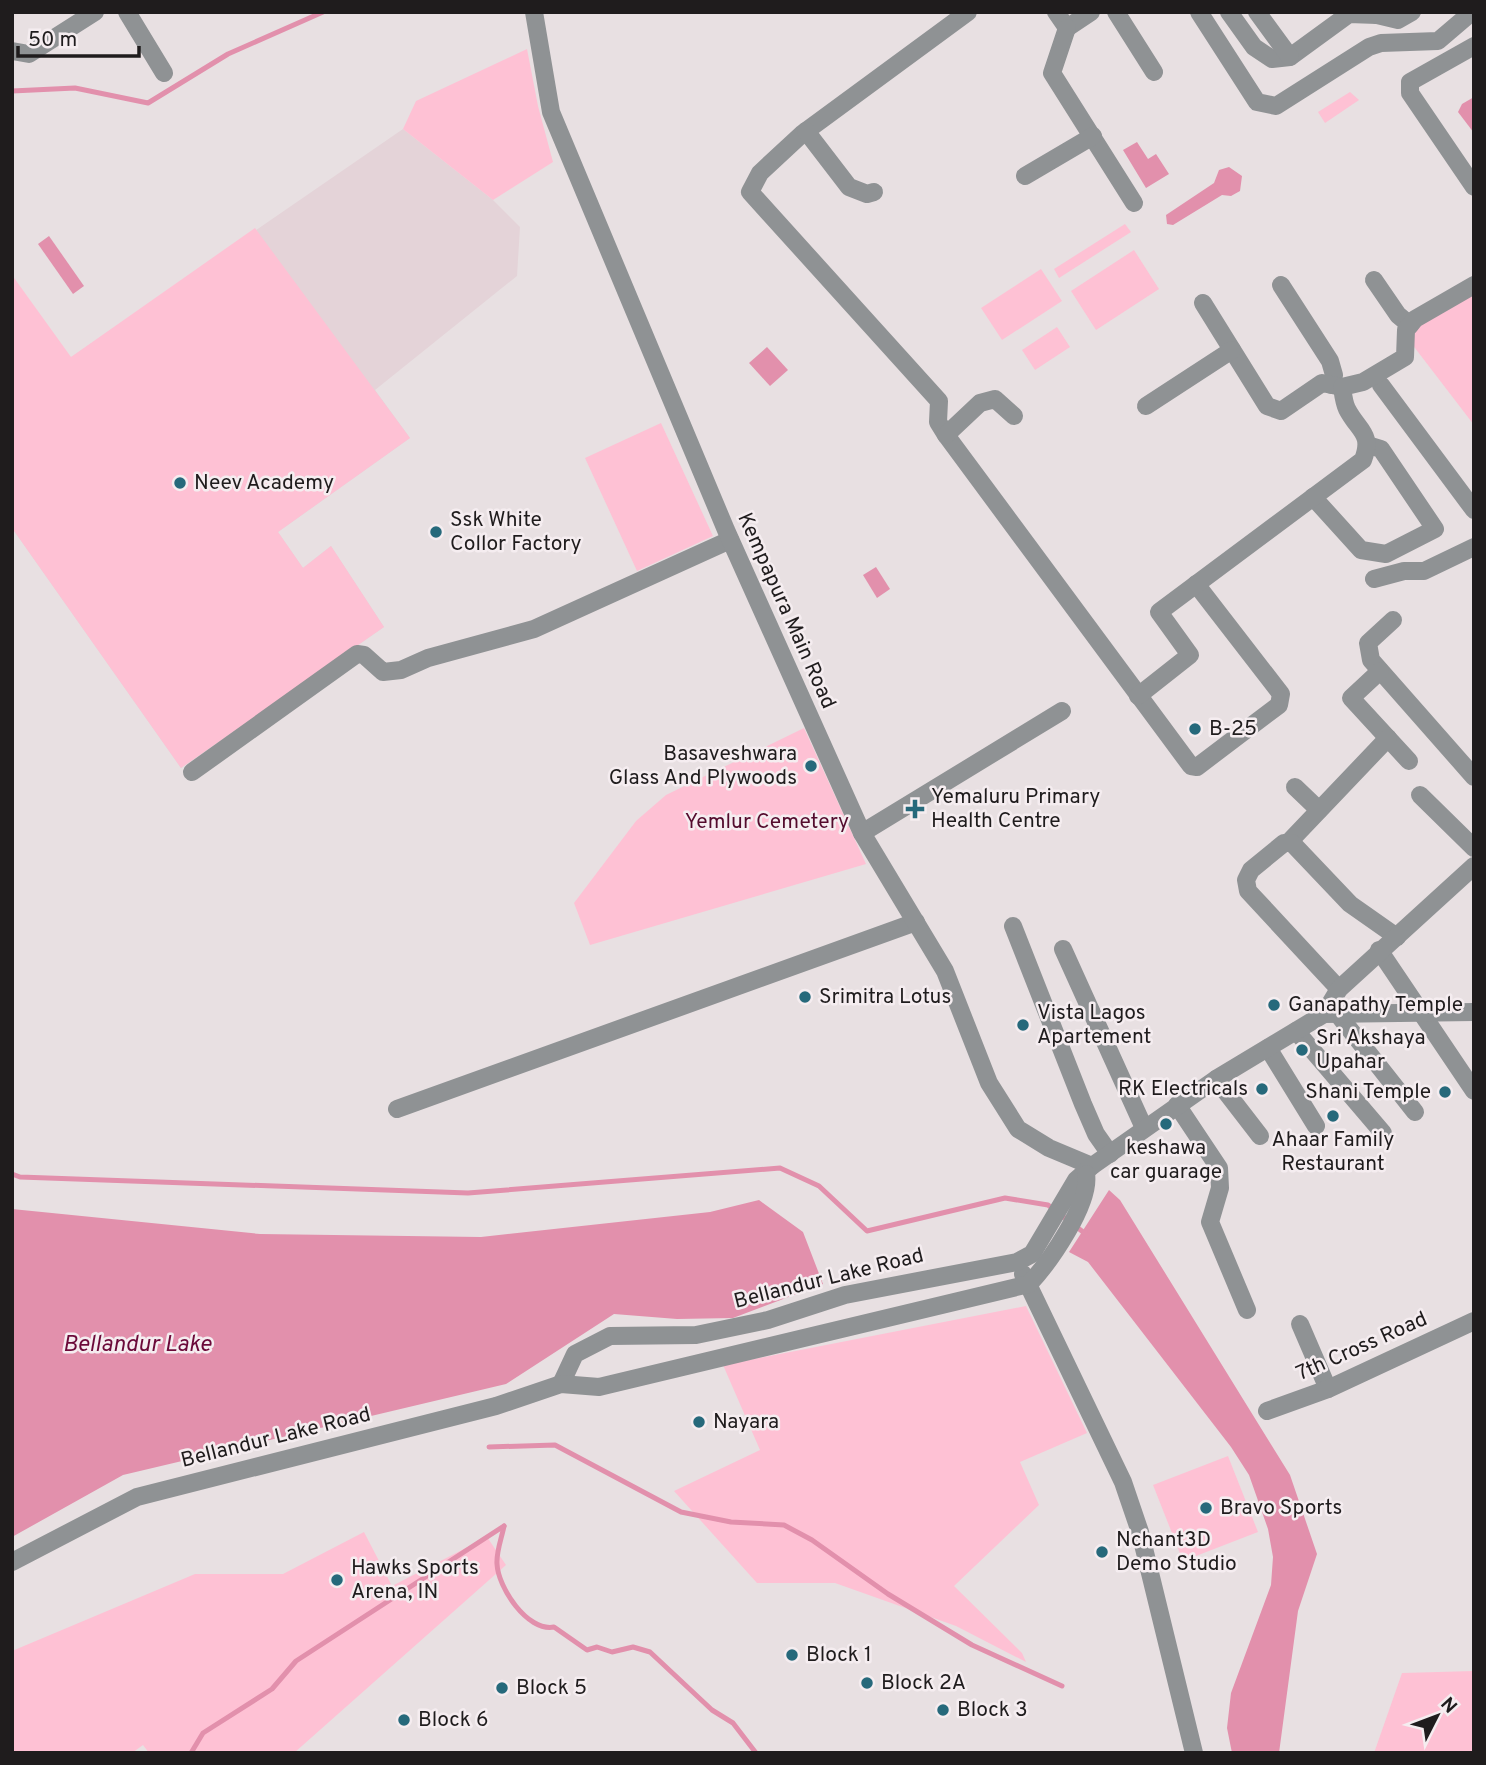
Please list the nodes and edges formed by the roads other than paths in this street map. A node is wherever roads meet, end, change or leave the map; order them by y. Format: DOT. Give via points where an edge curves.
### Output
graph roads {
  1 [pos="95,12"];
  2 [pos="127,12"];
  3 [pos="534,12"];
  4 [pos="968,12"];
  5 [pos="1056,12"];
  6 [pos="1091,12"];
  7 [pos="1116,12"];
  8 [pos="1199,12"];
  9 [pos="1228,12"];
  10 [pos="1412,12"];
  11 [pos="1472,12"];
  12 [pos="1378,14"];
  13 [pos="1266,15"];
  14 [pos="1067,28"];
  15 [pos="1438,41"];
  16 [pos="1474,46"];
  17 [pos="12,51"];
  18 [pos="1290,57"];
  19 [pos="1443,62"];
  20 [pos="1154,72"];
  21 [pos="164,73"];
  22 [pos="806,131"];
  23 [pos="1093,136"];
  24 [pos="1025,176"];
  25 [pos="1474,187"];
  26 [pos="874,192"];
  27 [pos="1134,203"];
  28 [pos="1374,280"];
  29 [pos="1281,285"];
  30 [pos="1474,285"];
  31 [pos="1203,303"];
  32 [pos="1410,325"];
  33 [pos="1232,350"];
  34 [pos="1381,385"];
  35 [pos="1337,386"];
  36 [pos="1146,406"];
  37 [pos="1014,416"];
  38 [pos="947,435"];
  39 [pos="1368,445"];
  40 [pos="1313,497"];
  41 [pos="1474,510"];
  42 [pos="730,540"];
  43 [pos="1474,547"];
  44 [pos="1374,579"];
  45 [pos="1196,584"];
  46 [pos="1393,620"];
  47 [pos="1380,671"];
  48 [pos="1138,696"];
  49 [pos="1062,711"];
  50 [pos="1388,738"];
  51 [pos="1409,761"];
  52 [pos="192,772"];
  53 [pos="1474,777"];
  54 [pos="1295,787"];
  55 [pos="1420,795"];
  56 [pos="1319,810"];
  57 [pos="862,833"];
  58 [pos="1288,843"];
  59 [pos="1474,848"];
  60 [pos="1474,866"];
  61 [pos="916,922"];
  62 [pos="1013,926"];
  63 [pos="1396,937"];
  64 [pos="1063,948"];
  65 [pos="1379,950"];
  66 [pos="1339,989"];
  67 [pos="1474,1012"];
  68 [pos="1330,1013"];
  69 [pos="1420,1013"];
  70 [pos="1296,1031"];
  71 [pos="1268,1048"];
  72 [pos="1216,1079"];
  73 [pos="1474,1091"];
  74 [pos="1177,1105"];
  75 [pos="397,1109"];
  76 [pos="1415,1112"];
  77 [pos="1316,1126"];
  78 [pos="1144,1128"];
  79 [pos="1383,1133"];
  80 [pos="1260,1136"];
  81 [pos="1110,1154"];
  82 [pos="1086,1177"];
  83 [pos="1032,1261"];
  84 [pos="1029,1284"];
  85 [pos="1247,1310"];
  86 [pos="1474,1321"];
  87 [pos="1300,1324"];
  88 [pos="561,1384"];
  89 [pos="1328,1389"];
  90 [pos="1267,1411"];
  91 [pos="12,1563"];
  92 [pos="1194,1753"];
  1 -- 17 [label="street" via="29,54"];
  2 -- 21 [label="street"];
  3 -- 42 [label="street, Kempapura Main Road" via="551,112"];
  4 -- 22 [label="street"];
  5 -- 14 [label="street"];
  6 -- 14 [label="street"];
  7 -- 20 [label="street"];
  8 -- 15 [label="street" via="1257,102 1276,106 1369,47"];
  9 -- 18 [label="street" via="1264,56"];
  10 -- 12 [label="street" via="1398,20"];
  11 -- 15 [label="street"];
  12 -- 18 [label="street" via="1349,14"];
  13 -- 18 [label="street"];
  14 -- 23 [label="street" via="1052,73"];
  15 -- 19 [label="street"];
  16 -- 19 [label="street"];
  19 -- 25 [label="street" via="1410,82 1410,93"];
  22 -- 26 [label="street" via="849,187 855,192"];
  22 -- 38 [label="street" via="760,173 750,192 939,401 938,422"];
  23 -- 24 [label="street"];
  23 -- 27 [label="street"];
  28 -- 32 [label="street"];
  29 -- 35 [label="street" via="1330,361"];
  30 -- 32 [label="street"];
  31 -- 33 [label="street"];
  32 -- 35 [label="street" via="1405,357 1363,382"];
  33 -- 35 [label="street" via="1267,406 1281,411 1322,383"];
  33 -- 36 [label="street"];
  34 -- 41 [label="street"];
  35 -- 39 [label="street"];
  37 -- 38 [label="street" via="995,399 980,403"];
  38 -- 48 [label="street"];
  39 -- 40 [label="street" via="1363,460"];
  39 -- 40 [label="street" via="1381,449 1435,529 1386,554 1361,550"];
  40 -- 45 [label="street"];
  42 -- 52 [label="street" via="534,629 428,658 401,670 383,672 357,654"];
  42 -- 57 [label="street, Kempapura Main Road"];
  43 -- 44 [label="street" via="1424,571"];
  45 -- 48 [label="street" via="1160,612 1190,655"];
  45 -- 48 [label="street" via="1281,694 1279,705 1197,767 1191,766"];
  46 -- 47 [label="street" via="1368,643 1367,652"];
  47 -- 50 [label="street" via="1351,698"];
  47 -- 53 [label="street"];
  49 -- 57 [label="street"];
  50 -- 51 [label="street"];
  50 -- 56 [label="street"];
  54 -- 56 [label="street"];
  55 -- 59 [label="street"];
  56 -- 58 [label="street"];
  57 -- 61 [label="street, Kempapura Main Road"];
  58 -- 63 [label="street" via="1350,904"];
  58 -- 66 [label="street" via="1251,870 1246,880 1248,891"];
  60 -- 63 [label="street"];
  61 -- 75 [label="street"];
  61 -- 82 [label="street, Kempapura Main Road" via="945,971 989,1083 1018,1129"];
  62 -- 81 [label="street" via="1083,1104"];
  63 -- 65 [label="street"];
  64 -- 78 [label="street"];
  65 -- 66 [label="street"];
  65 -- 69 [label="street"];
  66 -- 68 [label="street"];
  67 -- 69 [label="street"];
  68 -- 69 [label="street"];
  68 -- 70 [label="street"];
  68 -- 76 [label="street"];
  69 -- 73 [label="street"];
  70 -- 71 [label="street"];
  70 -- 79 [label="street"];
  71 -- 72 [label="street"];
  71 -- 77 [label="street"];
  72 -- 74 [label="street"];
  72 -- 80 [label="street"];
  74 -- 78 [label="street"];
  74 -- 85 [label="street" via="1219,1168 1220,1188 1210,1222"];
  78 -- 81 [label="street"];
  81 -- 82 [label="street"];
  82 -- 83 [label="street"];
  83 -- 84 [label="street"];
  83 -- 88 [label="street, Bellandur Lake Road" via="845,1295 768,1320 696,1335 610,1336 575,1353"];
  84 -- 88 [label="street, Bellandur Lake Road" via="600,1387"];
  84 -- 92 [label="street" via="1123,1482"];
  86 -- 89 [label="street, 7th Cross Road"];
  87 -- 89 [label="street"];
  88 -- 91 [label="street, Bellandur Lake Road" via="496,1406 137,1497"];
  89 -- 90 [label="street, 7th Cross Road"];
}
